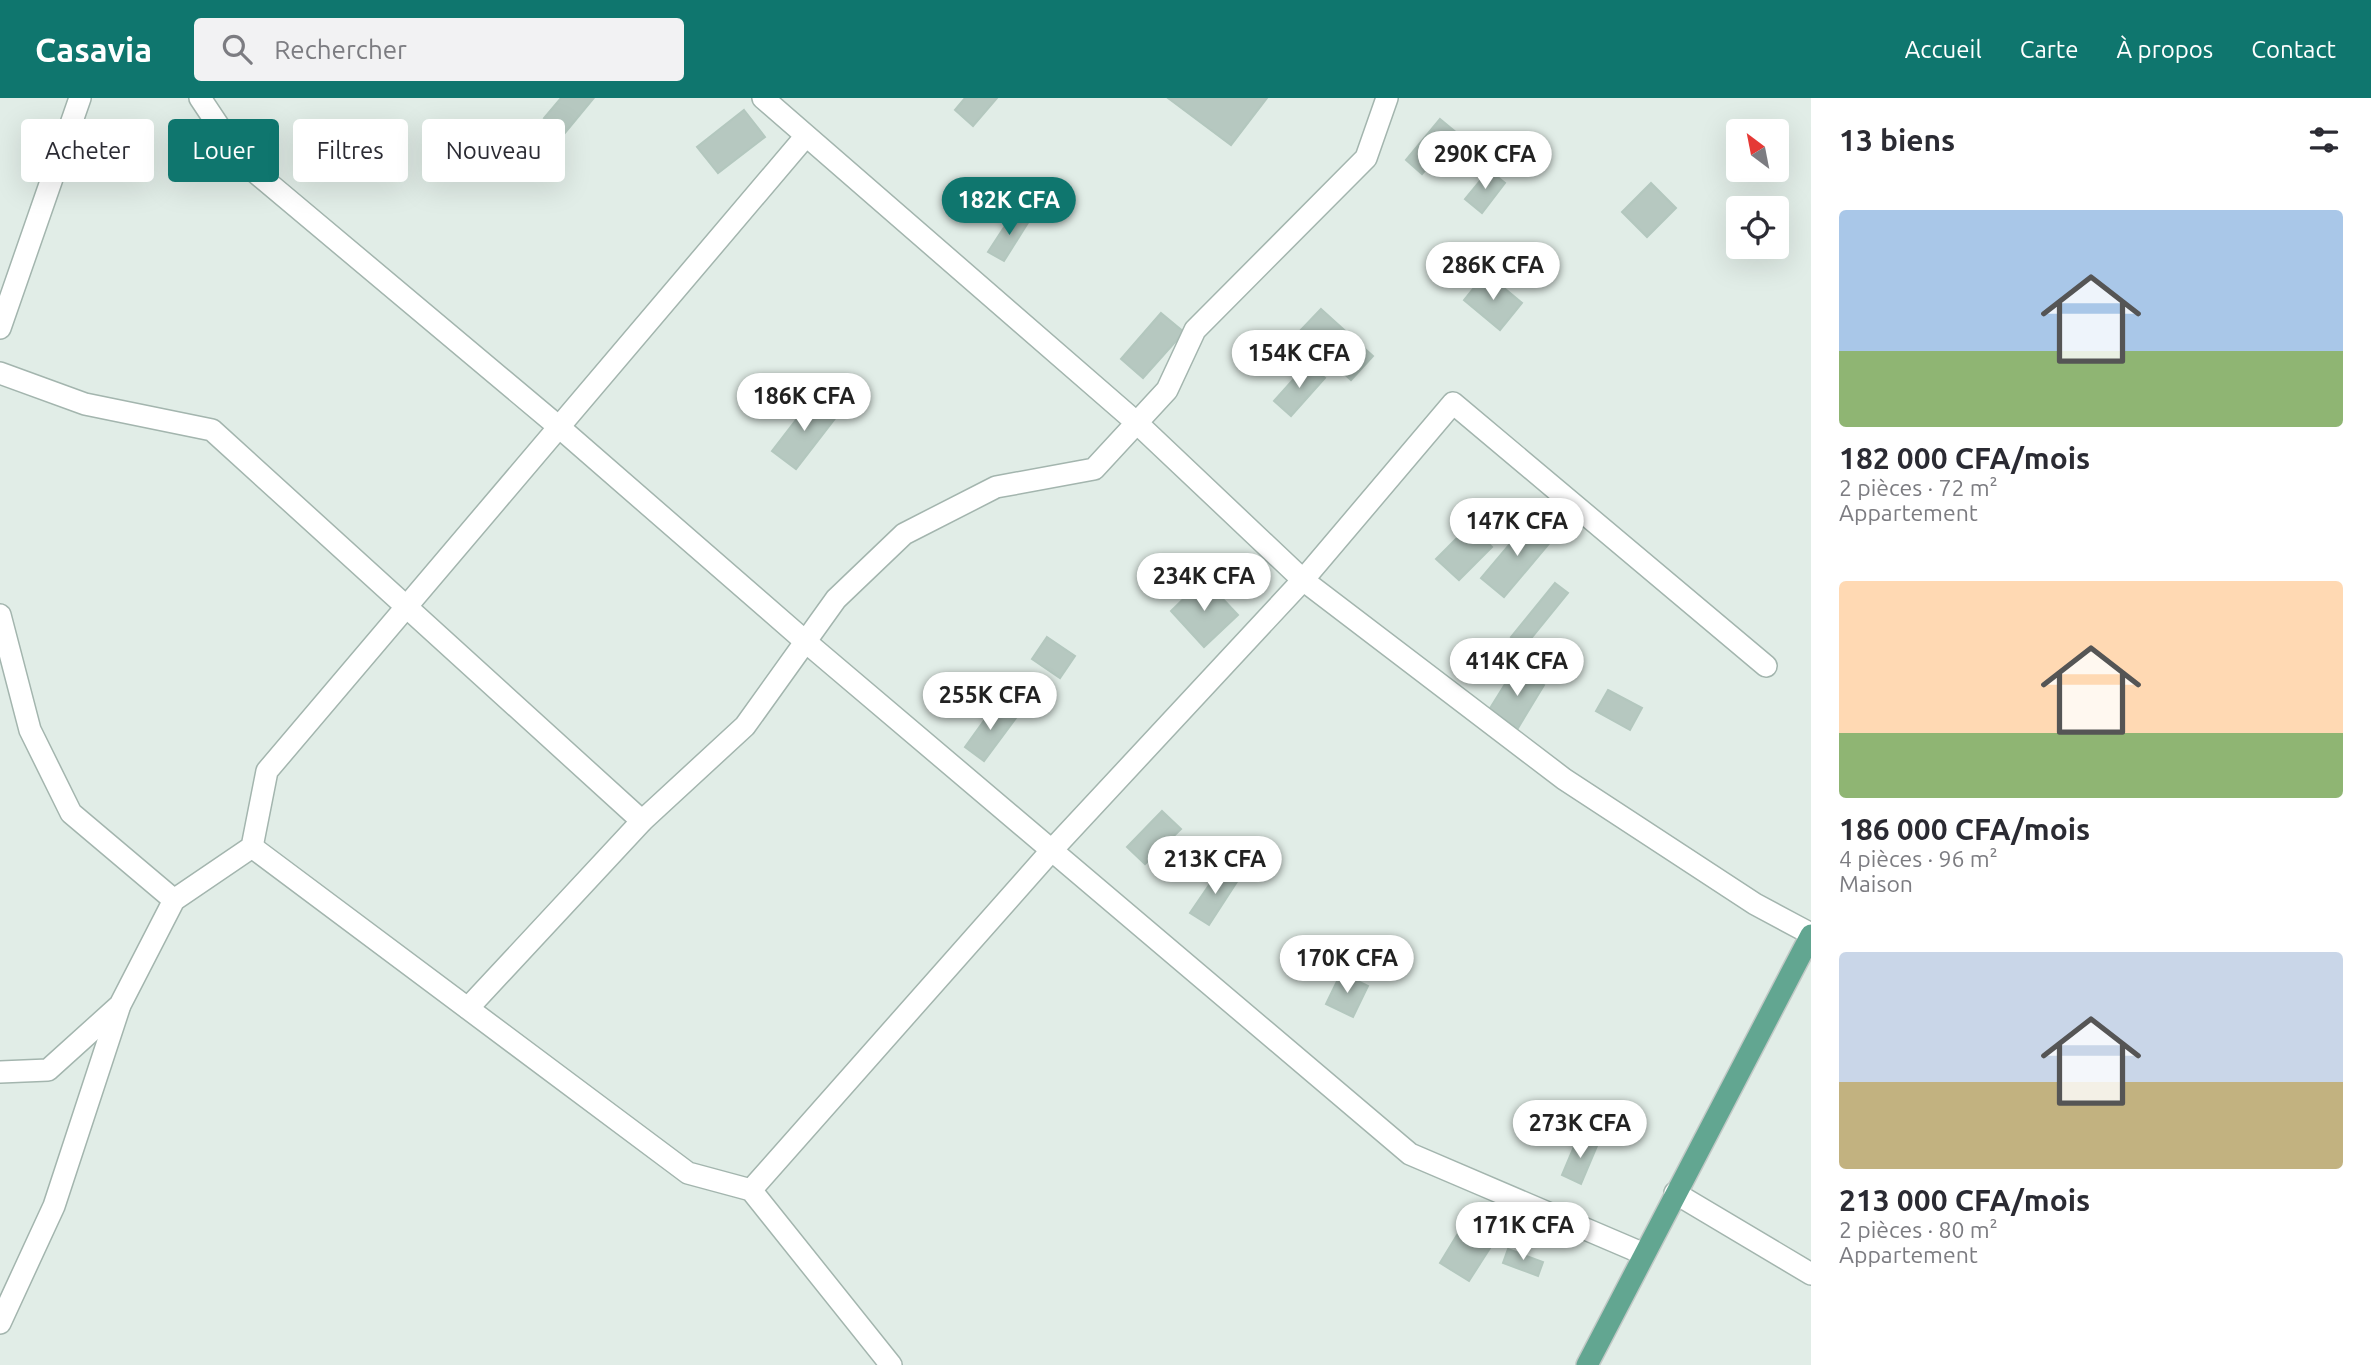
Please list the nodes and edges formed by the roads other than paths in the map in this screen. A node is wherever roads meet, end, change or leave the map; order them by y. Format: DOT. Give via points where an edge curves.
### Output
graph roads {
  1 [pos="80,98"];
  2 [pos="200,98"];
  3 [pos="763,98"];
  4 [pos="1387,98"];
  5 [pos="805,137"];
  6 [pos="0,328"];
  7 [pos="0,373"];
  8 [pos="1136,423"];
  9 [pos="559,427"];
  10 [pos="1303,580"];
  11 [pos="406,607"];
  12 [pos="0,615"];
  13 [pos="806,642"];
  14 [pos="1766,666"];
  15 [pos="642,821"];
  16 [pos="252,847"];
  17 [pos="1051,851"];
  18 [pos="174,900"];
  19 [pos="1811,934"];
  20 [pos="120,1005"];
  21 [pos="468,1008"];
  22 [pos="0,1072"];
  23 [pos="751,1190"];
  24 [pos="1675,1193"];
  25 [pos="1644,1254"];
  26 [pos="1811,1274"];
  27 [pos="0,1323"];
  28 [pos="888,1364"];
  29 [pos="1587,1365"];
  1 -- 6 [label="street"];
  2 -- 9 [label="street" via="242,161"];
  3 -- 5 [label="street"];
  4 -- 8 [label="street" via="1366,158 1195,330 1167,390"];
  5 -- 8 [label="street"];
  5 -- 9 [label="street"];
  7 -- 11 [label="street" via="85,404 212,430"];
  8 -- 10 [label="street"];
  8 -- 13 [label="street" via="1094,469 996,487 904,534 836,599"];
  9 -- 11 [label="street"];
  9 -- 13 [label="street"];
  10 -- 14 [label="street" via="1453,403"];
  10 -- 17 [label="street"];
  10 -- 19 [label="street" via="1563,779 1755,904"];
  11 -- 15 [label="street"];
  11 -- 16 [label="street" via="267,771"];
  12 -- 18 [label="street" via="30,730 71,813"];
  13 -- 15 [label="street" via="746,726"];
  13 -- 17 [label="street"];
  15 -- 21 [label="street"];
  16 -- 18 [label="street"];
  16 -- 21 [label="street"];
  17 -- 23 [label="street"];
  17 -- 25 [label="street" via="1410,1154"];
  18 -- 20 [label="street"];
  19 -- 24 [label="main road"];
  20 -- 22 [label="street" via="48,1070"];
  20 -- 27 [label="street" via="54,1206"];
  21 -- 23 [label="street" via="688,1173"];
  23 -- 28 [label="street"];
  24 -- 25 [label="main road"];
  24 -- 26 [label="street"];
  25 -- 29 [label="main road"];
}
